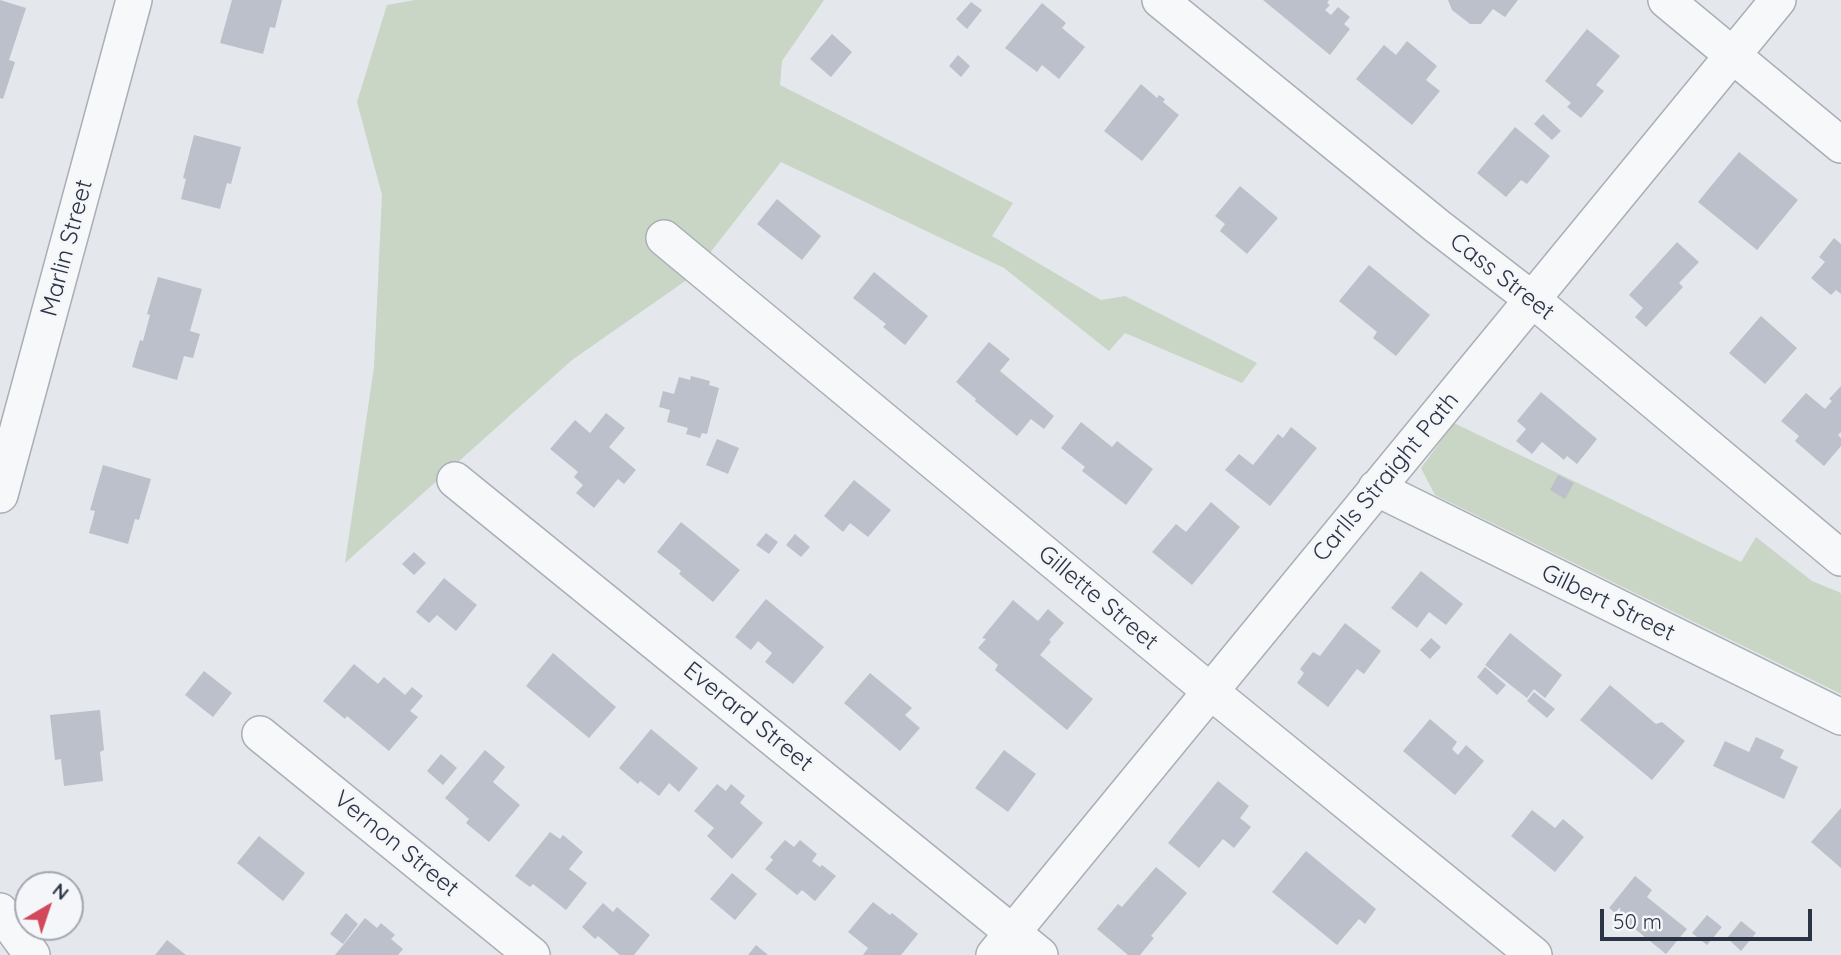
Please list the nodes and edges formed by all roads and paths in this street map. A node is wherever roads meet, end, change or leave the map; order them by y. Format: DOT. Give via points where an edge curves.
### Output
graph roads {
  1 [pos="134,0"];
  2 [pos="1160,0"];
  3 [pos="1666,0"];
  4 [pos="1778,0"];
  5 [pos="1733,55"];
  6 [pos="1841,145"];
  7 [pos="664,239"];
  8 [pos="1532,300"];
  9 [pos="455,480"];
  10 [pos="1376,488"];
  11 [pos="0,495"];
  12 [pos="1841,558"];
  13 [pos="1210,691"];
  14 [pos="1841,718"];
  15 [pos="260,734"];
  16 [pos="0,911"];
  17 [pos="1003,944"];
  18 [pos="32,955"];
  19 [pos="532,955"];
  20 [pos="1040,955"];
  21 [pos="1534,955"];
  1 -- 11 [label="street, Marlin Street"];
  2 -- 8 [label="street, Cass Street"];
  3 -- 5 [label="street"];
  4 -- 5 [label="street, Carlls Straight Path"];
  5 -- 6 [label="street"];
  5 -- 8 [label="street, Carlls Straight Path"];
  7 -- 13 [label="street, Gillette Street"];
  8 -- 10 [label="street, Carlls Straight Path"];
  8 -- 12 [label="street, Cass Street"];
  9 -- 17 [label="street, Everard Street"];
  10 -- 13 [label="street, Carlls Straight Path"];
  10 -- 14 [label="street, Gilbert Street"];
  13 -- 17 [label="street, Carlls Straight Path"];
  13 -- 21 [label="street, Gillette Street"];
  15 -- 19 [label="street, Vernon Street"];
  16 -- 18 [label="street"];
  17 -- 20 [label="street, Everard Street"];
}
